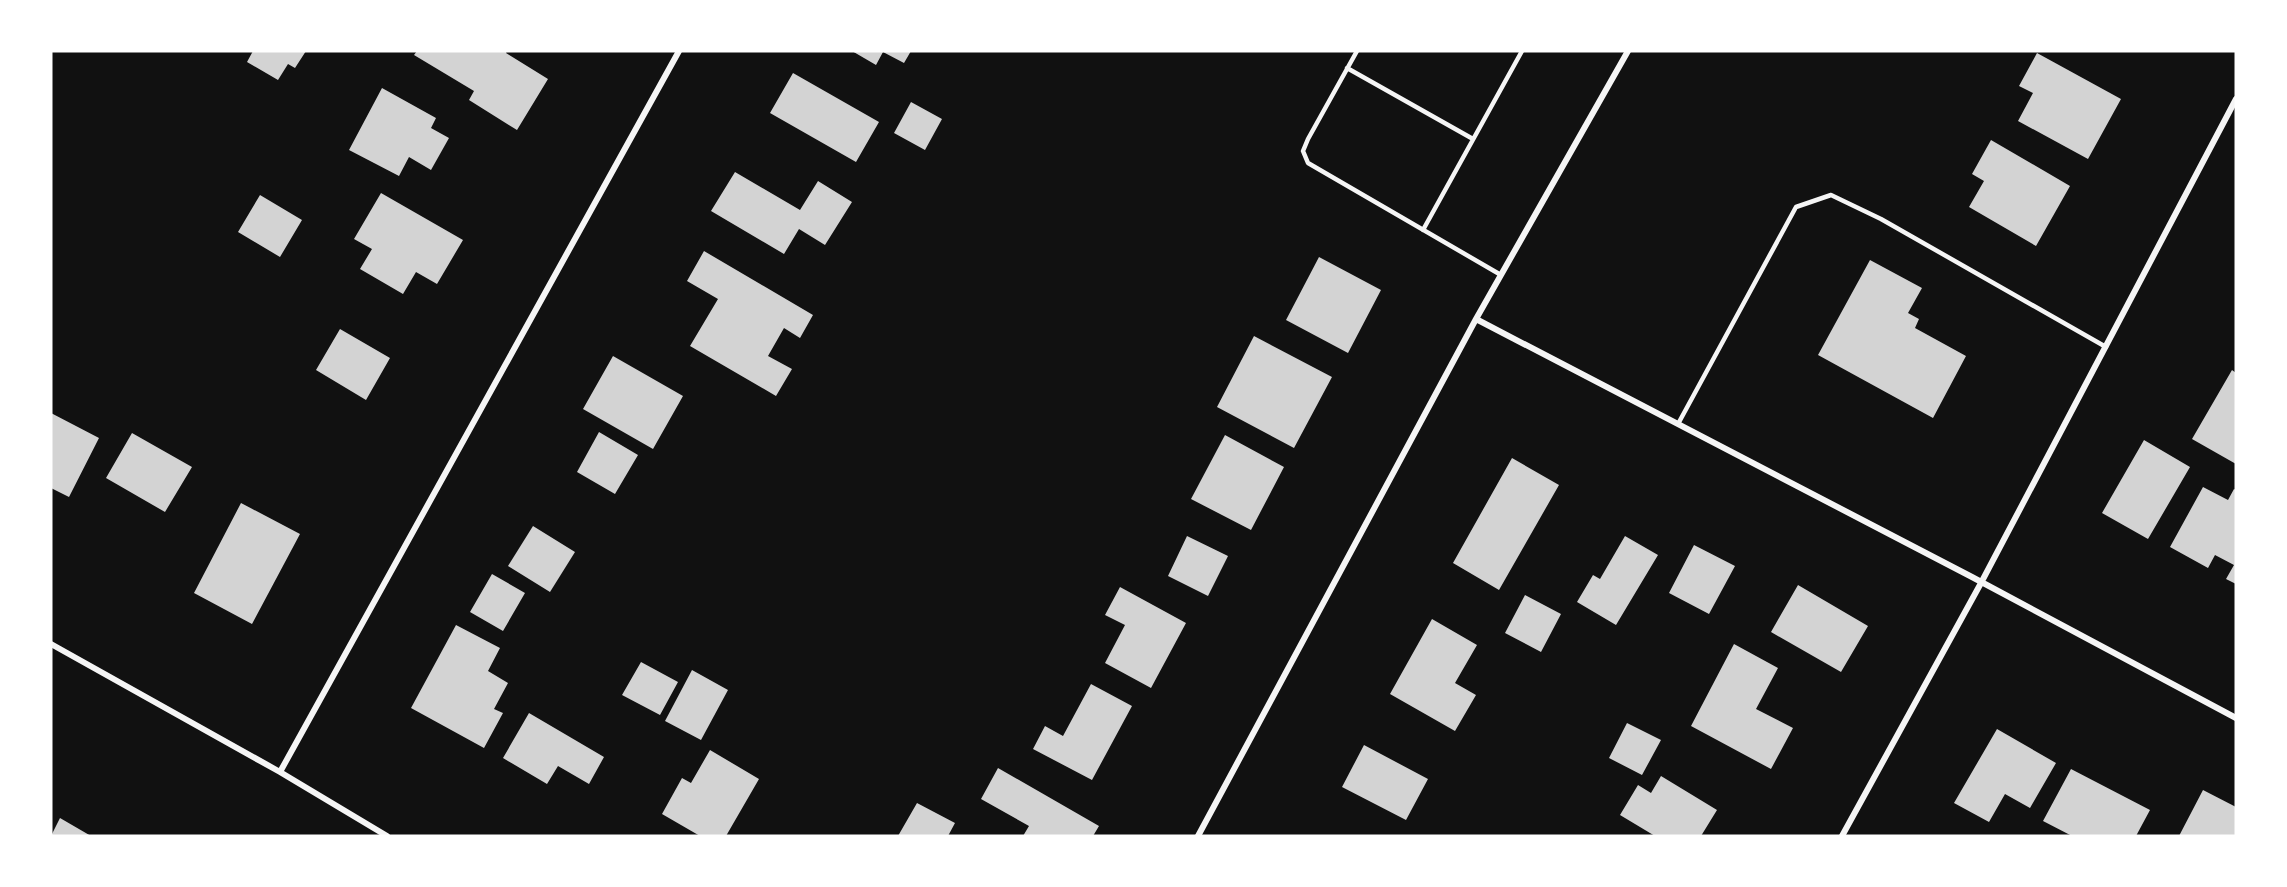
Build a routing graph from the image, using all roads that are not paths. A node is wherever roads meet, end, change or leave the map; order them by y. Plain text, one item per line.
1 (679, 51) edge
2 (1357, 51) edge
3 (1522, 51) edge
4 (1628, 51) edge
5 (1347, 68) junction
6 (2236, 99) edge
7 (1473, 139) junction
8 (1423, 230) junction
9 (1501, 275) junction
10 (1476, 319) junction
11 (2106, 347) junction
12 (1678, 424) junction
13 (1981, 583) junction
14 (51, 644) edge
15 (2236, 718) edge
16 (280, 772) junction
17 (387, 836) edge
18 (1198, 836) edge
19 (1842, 836) edge

1 - 16 street
2 - 5 lane
3 - 7 lane
4 - 9 street
5 - 7 lane
5 - 8 lane
6 - 11 street
7 - 8 lane
8 - 9 lane
9 - 10 street
10 - 12 street
10 - 18 street
11 - 12 lane
11 - 13 street
12 - 13 street
13 - 15 street
13 - 19 street
14 - 16 street
16 - 17 street

